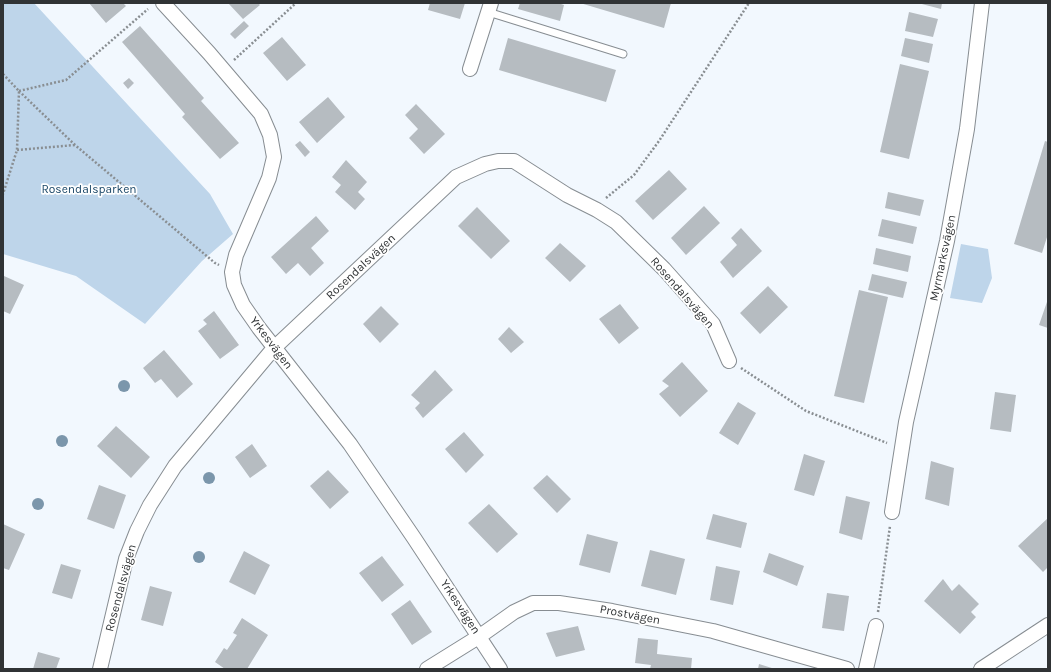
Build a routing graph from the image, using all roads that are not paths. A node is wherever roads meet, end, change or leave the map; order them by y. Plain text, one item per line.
1 (163, 3) edge
2 (982, 3) edge
3 (489, 7) edge
4 (623, 54) dead end
5 (470, 69) dead end
6 (274, 348) junction
7 (728, 360) road end
8 (892, 512) road end
9 (1048, 625) edge
10 (876, 626) road end
11 (480, 636) junction
12 (100, 669) edge
13 (427, 669) edge
14 (500, 669) edge
15 (847, 669) edge
16 (866, 669) edge
17 (981, 669) edge

1 - 6 street, Yrkesvägen
2 - 8 street, Myrmarksvägen
3 - 4 lane
3 - 5 street
6 - 7 street, Rosendalsvägen
6 - 11 street, Yrkesvägen
6 - 12 street, Rosendalsvägen
9 - 17 street
10 - 16 street
11 - 13 street, Prostvägen
11 - 14 street, Yrkesvägen
11 - 15 street, Prostvägen

